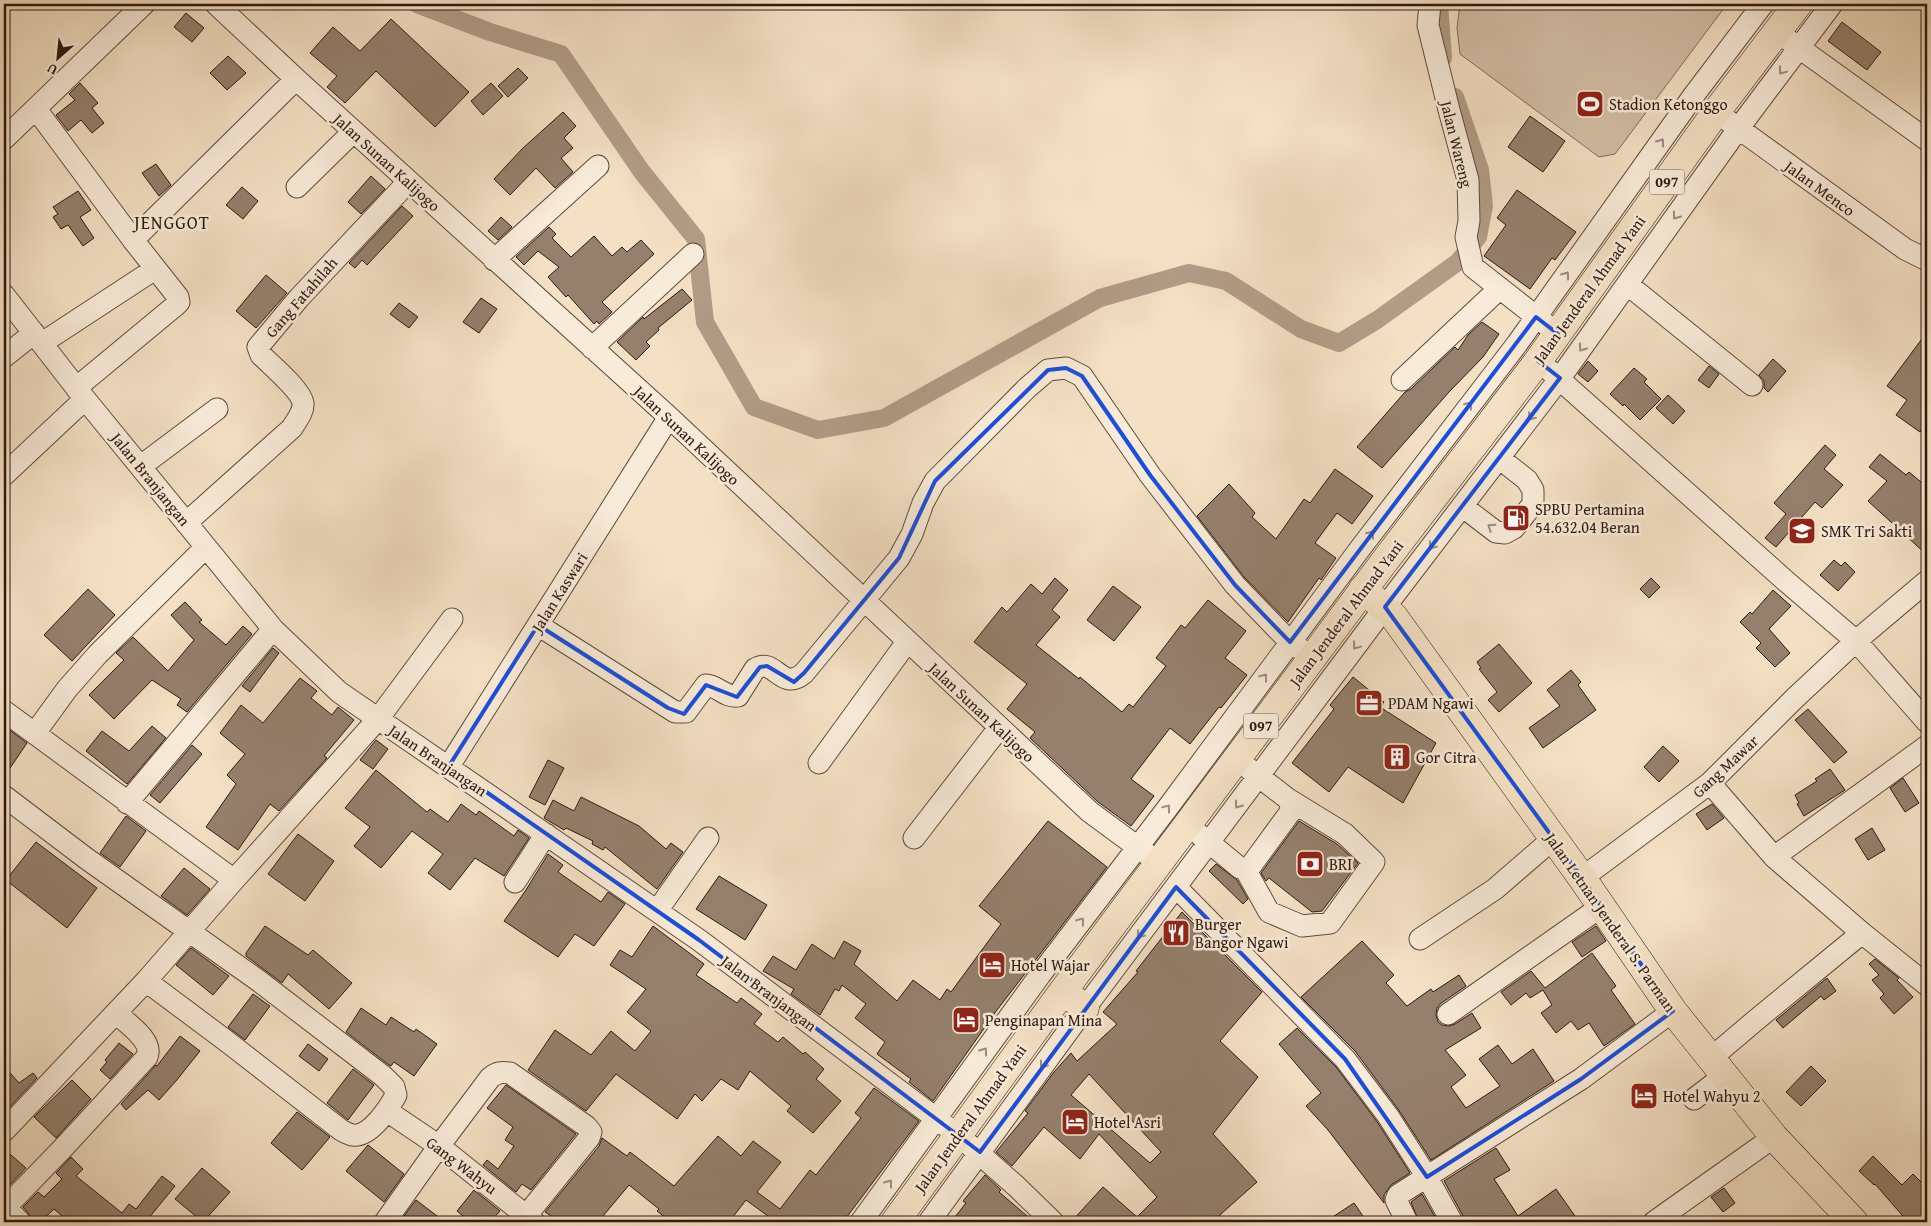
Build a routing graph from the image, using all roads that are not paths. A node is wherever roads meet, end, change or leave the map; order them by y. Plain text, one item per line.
1 (144, 4) edge
2 (216, 4) edge
3 (1430, 4) edge
4 (1763, 4) edge
5 (1798, 4) edge
6 (1832, 4) edge
7 (1777, 31) junction
8 (1799, 48) junction
9 (296, 79) junction
10 (36, 109) junction
11 (1716, 112) junction
12 (1738, 128) junction
13 (353, 132) junction
14 (4, 139) edge
15 (1927, 140) edge
16 (598, 166) dead end
17 (408, 182) junction
18 (297, 187) dead end
19 (133, 240) junction
20 (693, 254) dead end
21 (494, 260) junction
22 (1927, 260) edge
23 (155, 269) junction
24 (1628, 284) junction
25 (1500, 288) junction
26 (4, 295) edge
27 (1536, 317) junction
28 (1558, 334) junction
29 (38, 338) junction
30 (592, 348) junction
31 (4, 357) edge
32 (1538, 361) junction
33 (1560, 378) junction
34 (1402, 380) dead end
35 (1752, 386) dead end
36 (81, 393) junction
37 (217, 409) dead end
38 (669, 417) junction
39 (1499, 458) junction
40 (141, 466) junction
41 (4, 475) edge
42 (1462, 506) junction
43 (186, 523) junction
44 (206, 547) junction
45 (1927, 581) edge
46 (1363, 589) junction
47 (864, 600) junction
48 (1385, 607) junction
49 (452, 619) dead end
50 (538, 625) junction
51 (273, 629) junction
52 (1856, 641) junction
53 (907, 642) junction
54 (1290, 642) junction
55 (1312, 658) junction
56 (4, 711) edge
57 (378, 719) junction
58 (1927, 722) edge
59 (999, 728) junction
60 (35, 733) junction
61 (1927, 746) edge
62 (1236, 760) junction
63 (819, 763) dead end
64 (449, 766) junction
65 (1259, 777) junction
66 (1710, 783) junction
67 (4, 796) edge
68 (1288, 799) junction
69 (127, 803) junction
70 (1188, 826) junction
71 (546, 834) junction
72 (708, 838) dead end
73 (914, 838) dead end
74 (1554, 838) junction
75 (1210, 843) junction
76 (1137, 846) junction
77 (1774, 857) junction
78 (1160, 863) junction
79 (1245, 869) junction
80 (1582, 878) junction
81 (234, 880) junction
82 (515, 882) dead end
83 (1176, 887) junction
84 (1602, 906) junction
85 (657, 911) junction
86 (190, 931) junction
87 (1862, 933) junction
88 (1420, 939) dead end
89 (146, 981) junction
90 (1927, 985) edge
91 (1063, 992) junction
92 (1085, 1008) junction
93 (1672, 1012) junction
94 (116, 1013) junction
95 (1448, 1014) dead end
96 (1717, 1068) junction
97 (1694, 1099) dead end
98 (387, 1111) junction
99 (936, 1117) junction
100 (4, 1132) edge
101 (958, 1135) junction
102 (1774, 1138) junction
103 (439, 1146) junction
104 (980, 1152) junction
105 (1427, 1177) junction
106 (10, 1212) edge
107 (527, 1220) edge
108 (385, 1222) edge
109 (860, 1222) edge
110 (895, 1222) edge
111 (929, 1222) edge
112 (1053, 1222) edge
113 (1407, 1222) edge
114 (1452, 1222) edge
115 (1654, 1222) edge
116 (1854, 1222) edge

1 - 10 street
2 - 9 street, Jalan Sunan Kalijogo
3 - 25 street, Jalan Wareng
27 -> 4 street
5 - 7 main road, Jalan Jenderal Ahmad Yani / 097
6 - 8 street
7 - 8 street
7 - 11 main road, Jalan Jenderal Ahmad Yani / 097
8 -> 12 street
8 - 15 street
9 - 13 street, Jalan Sunan Kalijogo
9 - 19 street
10 - 14 street
10 - 19 street
11 - 12 street, Jalan Menco
11 - 28 main road, Jalan Jenderal Ahmad Yani / 097
12 - 22 street, Jalan Menco
12 -> 24 street
13 - 17 street, Jalan Sunan Kalijogo
13 - 18 street
16 - 21 street
17 - 21 street, Jalan Sunan Kalijogo
17 - 43 street, Gang Fatahilah
19 - 23 street
20 - 30 street
21 - 30 street, Jalan Sunan Kalijogo
23 - 29 street
23 - 36 street
24 -> 33 street
24 - 35 street
25 - 27 street, Jalan Wareng
25 - 34 street
26 - 29 street, Jalan Branjangan
27 - 28 street, Jalan Wareng
54 -> 27 street
28 - 32 main road, Jalan Jenderal Ahmad Yani / 097
29 - 31 street
29 - 36 street, Jalan Branjangan
30 - 38 street, Jalan Sunan Kalijogo
32 - 33 street
32 - 46 main road, Jalan Jenderal Ahmad Yani / 097
33 -> 39 street
33 - 52 street
36 - 40 street, Jalan Branjangan
36 - 41 street
37 - 40 street
38 - 47 street, Jalan Sunan Kalijogo
38 - 50 street, Jalan Kaswari
39 - 42 street
39 -> 42 street
40 - 43 street, Jalan Branjangan
42 -> 48 street
43 - 44 street, Jalan Branjangan
44 - 51 street, Jalan Branjangan
44 - 60 street
45 - 52 street, Gang Mawar
46 - 48 main road, Jalan Letnan Jenderal S. Parman
46 - 55 main road, Jalan Jenderal Ahmad Yani / 097
47 - 50 street
47 - 53 street, Jalan Sunan Kalijogo
47 - 54 street
48 -> 65 street
48 - 74 main road, Jalan Letnan Jenderal S. Parman
49 - 57 street
50 - 64 street, Jalan Kaswari
51 - 57 street, Jalan Branjangan
51 - 69 street
52 - 58 street
52 - 66 street, Gang Mawar
53 - 59 street, Jalan Sunan Kalijogo
53 - 63 street
54 - 55 street
76 -> 54 street
55 - 62 main road, Jalan Jenderal Ahmad Yani / 097
56 - 60 street
57 - 64 street, Jalan Branjangan
57 - 81 street
59 - 73 street
59 - 76 street, Jalan Sunan Kalijogo
60 - 69 street
61 - 77 street
62 - 65 street
62 - 70 main road, Jalan Jenderal Ahmad Yani / 097
64 - 71 street, Jalan Branjangan
65 - 68 street
65 -> 75 street
66 - 77 street
66 - 80 street, Gang Mawar
67 - 86 street
68 - 79 street
68 - 79 street
69 - 81 street
70 - 75 street
70 - 78 main road, Jalan Jenderal Ahmad Yani / 097
71 - 82 street
71 - 85 street, Jalan Branjangan
72 - 85 street
74 - 80 main road, Jalan Letnan Jenderal S. Parman
74 - 88 street
75 - 79 street
75 - 83 street
76 - 78 street, Jalan Sunan Kalijogo
99 -> 76 street
77 - 87 street
78 - 91 main road, Jalan Jenderal Ahmad Yani / 097
80 - 84 main road, Jalan Letnan Jenderal S. Parman
81 - 86 street
83 -> 92 street
83 - 105 street
84 - 93 main road, Jalan Letnan Jenderal S. Parman
84 - 95 street
85 - 99 street, Jalan Branjangan
86 - 89 street
86 - 98 street
87 - 90 street
87 - 96 street
89 - 94 street
89 - 98 street
91 - 92 main road
91 - 101 main road, Jalan Jenderal Ahmad Yani / 097
92 -> 104 street
93 - 96 main road, Jalan Letnan Jenderal S. Parman
93 - 105 street
94 - 100 street
94 - 106 street
96 - 97 street
96 - 102 main road, Jalan Letnan Jenderal S. Parman
98 - 103 street, Gang Wahyu
99 - 101 street, Jalan Branjangan
109 -> 99 street
101 - 104 street, Jalan Branjangan
101 - 110 main road, Jalan Jenderal Ahmad Yani / 097
102 - 115 street
102 - 116 main road, Jalan Letnan Jenderal S. Parman
103 - 107 street, Gang Wahyu
103 - 107 street
103 - 108 street
104 - 111 street
104 - 112 street, Jalan Branjangan
105 - 113 street
105 - 114 street

